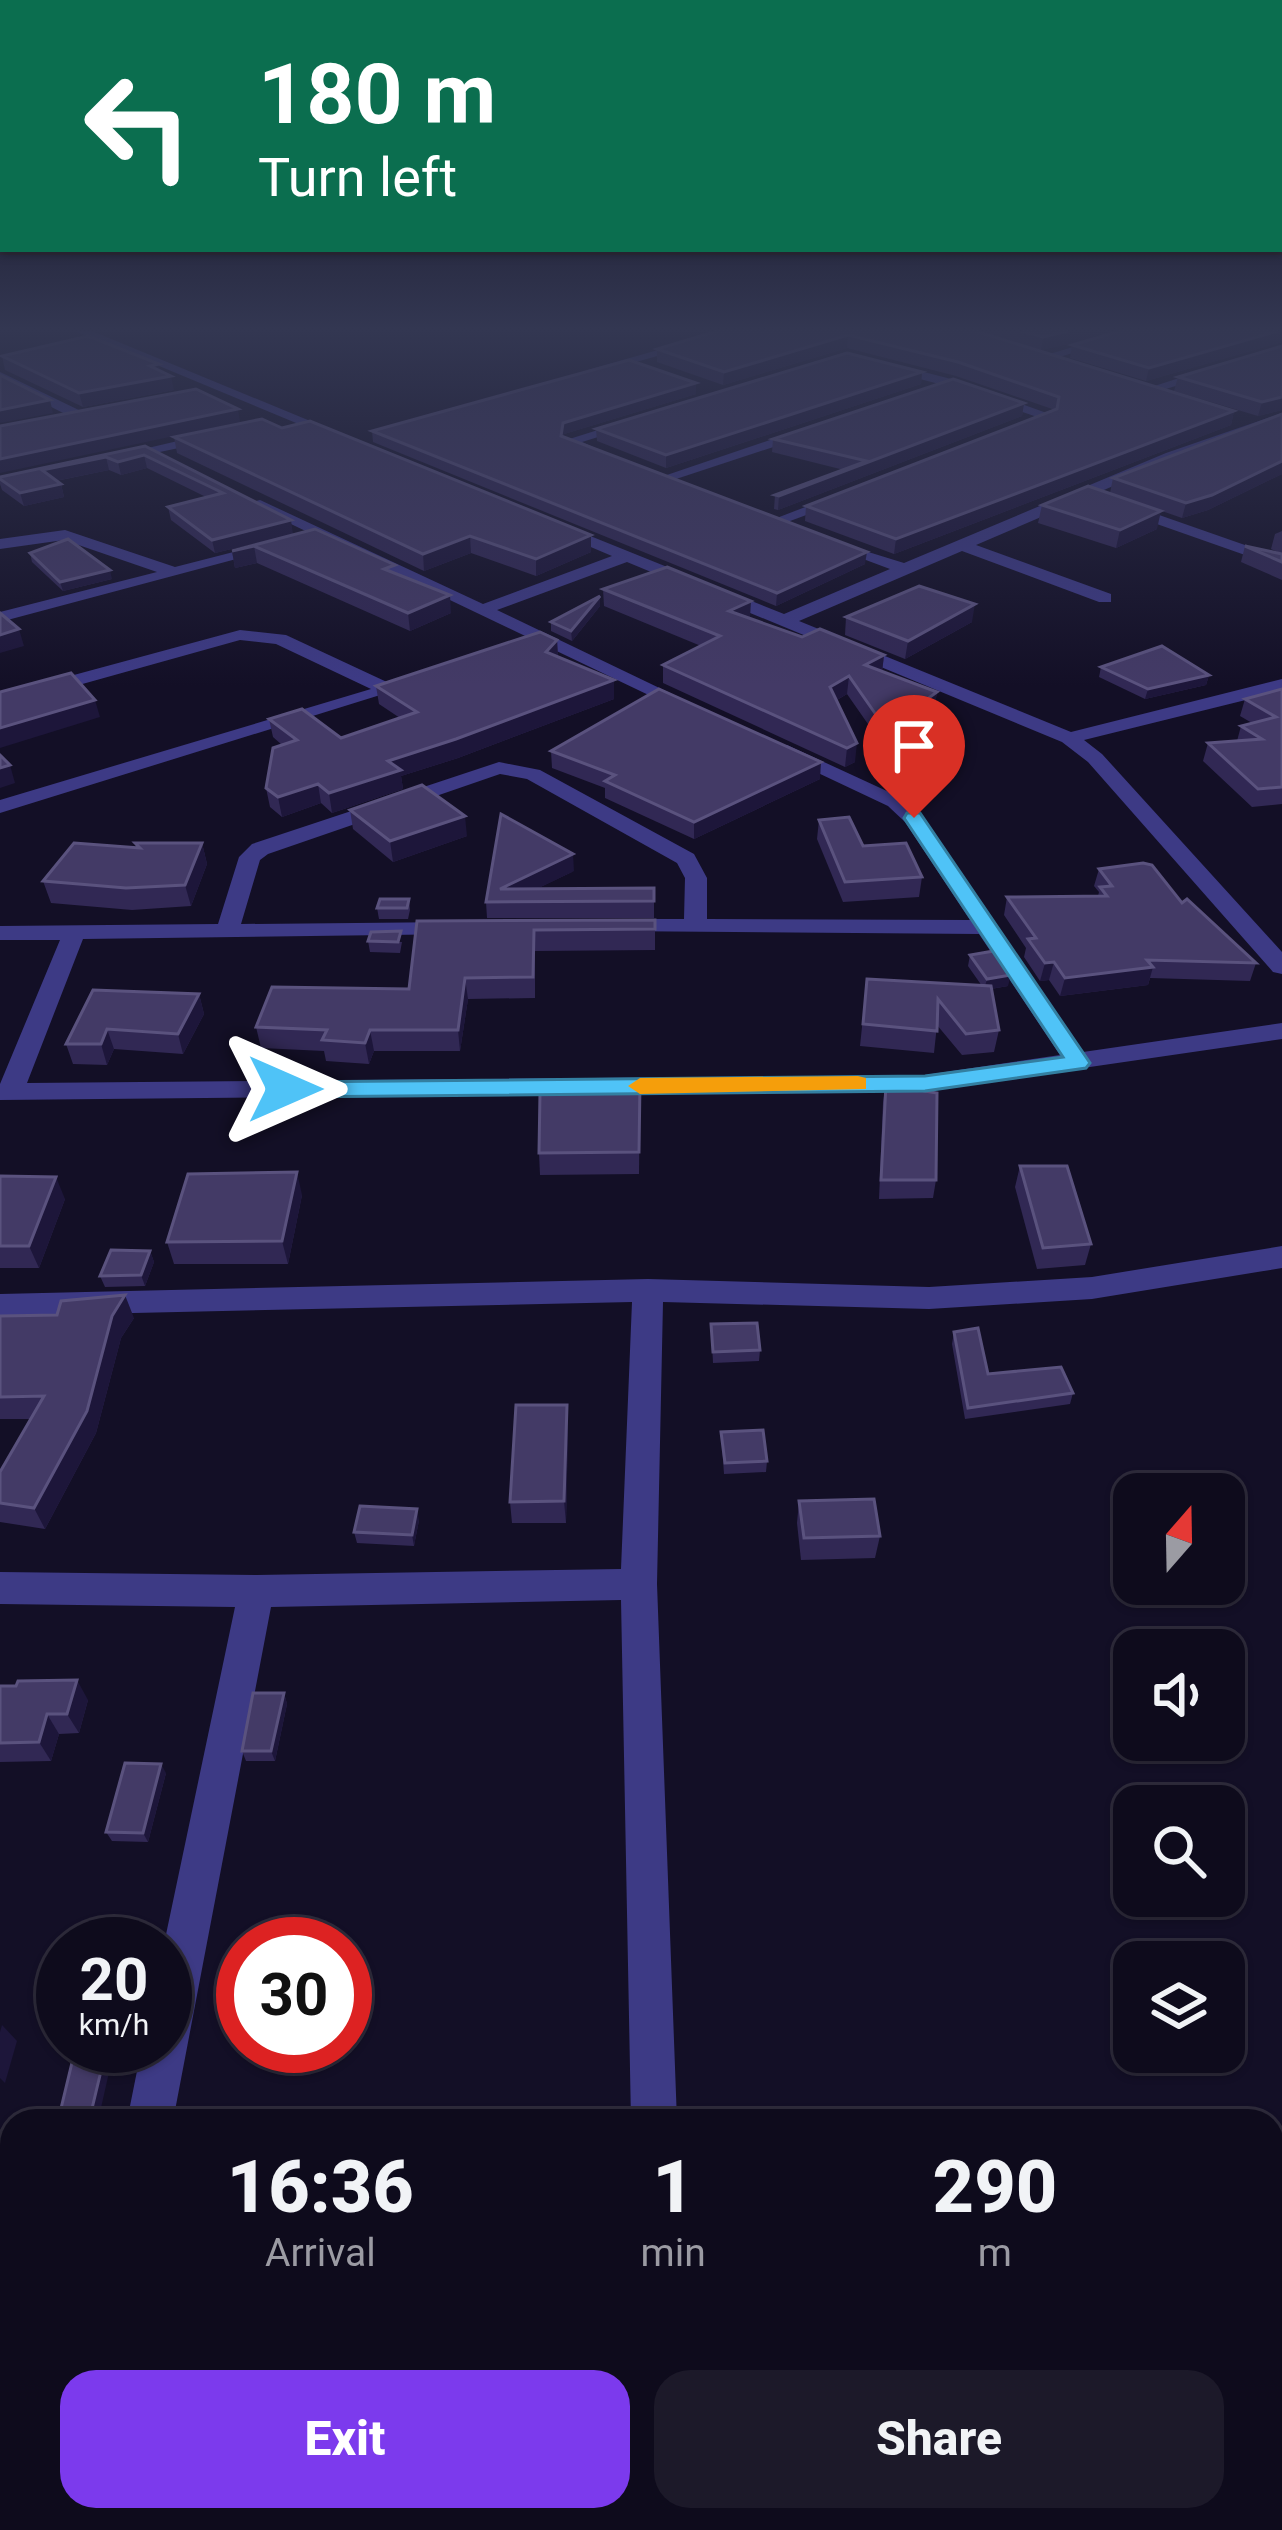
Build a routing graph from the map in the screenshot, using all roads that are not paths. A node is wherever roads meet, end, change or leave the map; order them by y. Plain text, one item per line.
1 (155, 449) edge
2 (589, 449) edge
3 (752, 449) edge
4 (1196, 449) edge
5 (151, 450) junction
6 (86, 464) edge
7 (628, 465) edge
8 (193, 471) edge
9 (646, 472) edge
10 (665, 478) junction
11 (688, 487) edge
12 (864, 489) edge
13 (235, 493) edge
14 (1083, 493) junction
15 (755, 513) edge
16 (540, 521) edge
17 (777, 521) junction
18 (799, 530) edge
19 (320, 536) junction
20 (820, 537) edge
21 (0, 544) edge
22 (962, 545) junction
23 (625, 557) junction
24 (1282, 563) edge
25 (904, 569) junction
26 (172, 572) junction
27 (1105, 598) dead end
28 (484, 609) junction
29 (0, 617) edge
30 (783, 621) junction
31 (541, 638) junction
32 (519, 646) edge
33 (432, 675) edge
34 (1282, 685) edge
35 (388, 690) junction
36 (0, 701) edge
37 (714, 718) edge
38 (757, 738) edge
39 (1069, 738) junction
40 (0, 807) edge
41 (695, 925) junction
42 (602, 926) edge
43 (984, 927) junction
44 (484, 928) edge
45 (227, 932) junction
46 (0, 933) edge
47 (74, 933) junction
48 (1282, 967) edge
49 (1282, 1031) edge
50 (1078, 1063) junction
51 (5, 1092) edge
52 (1282, 1258) edge
53 (648, 1290) junction
54 (0, 1305) edge
55 (638, 1584) junction
56 (0, 1588) edge
57 (256, 1591) junction
58 (191, 1917) edge
59 (160, 2073) edge
60 (152, 2109) edge
61 (654, 2109) edge

1 - 5 street
2 - 7 street
3 - 10 street
4 - 14 street
5 - 6 street
5 - 8 street
9 - 10 street
10 - 11 street
12 - 17 street
13 - 19 street
14 - 22 street
14 - 24 street
15 - 17 street
16 - 23 street
17 - 18 street
19 - 26 street
19 - 28 street
20 - 25 street
21 - 26 street
22 - 25 street
22 - 27 street
23 - 28 street
23 - 30 street
25 - 30 street
26 - 29 street
28 - 31 street
30 - 39 street
31 - 32 street
31 - 37 street
33 - 35 street
34 - 39 street
35 - 36 street
35 - 40 street
38 - 43 street
39 - 48 street
41 - 42 street
41 - 43 street
41 - 45 street
43 - 50 street
44 - 45 street
45 - 47 street
46 - 47 street
47 - 51 street
49 - 50 street
50 - 51 street
52 - 53 street
53 - 54 street
53 - 55 street
55 - 57 street
55 - 61 street
56 - 57 street
57 - 58 street
59 - 60 street

